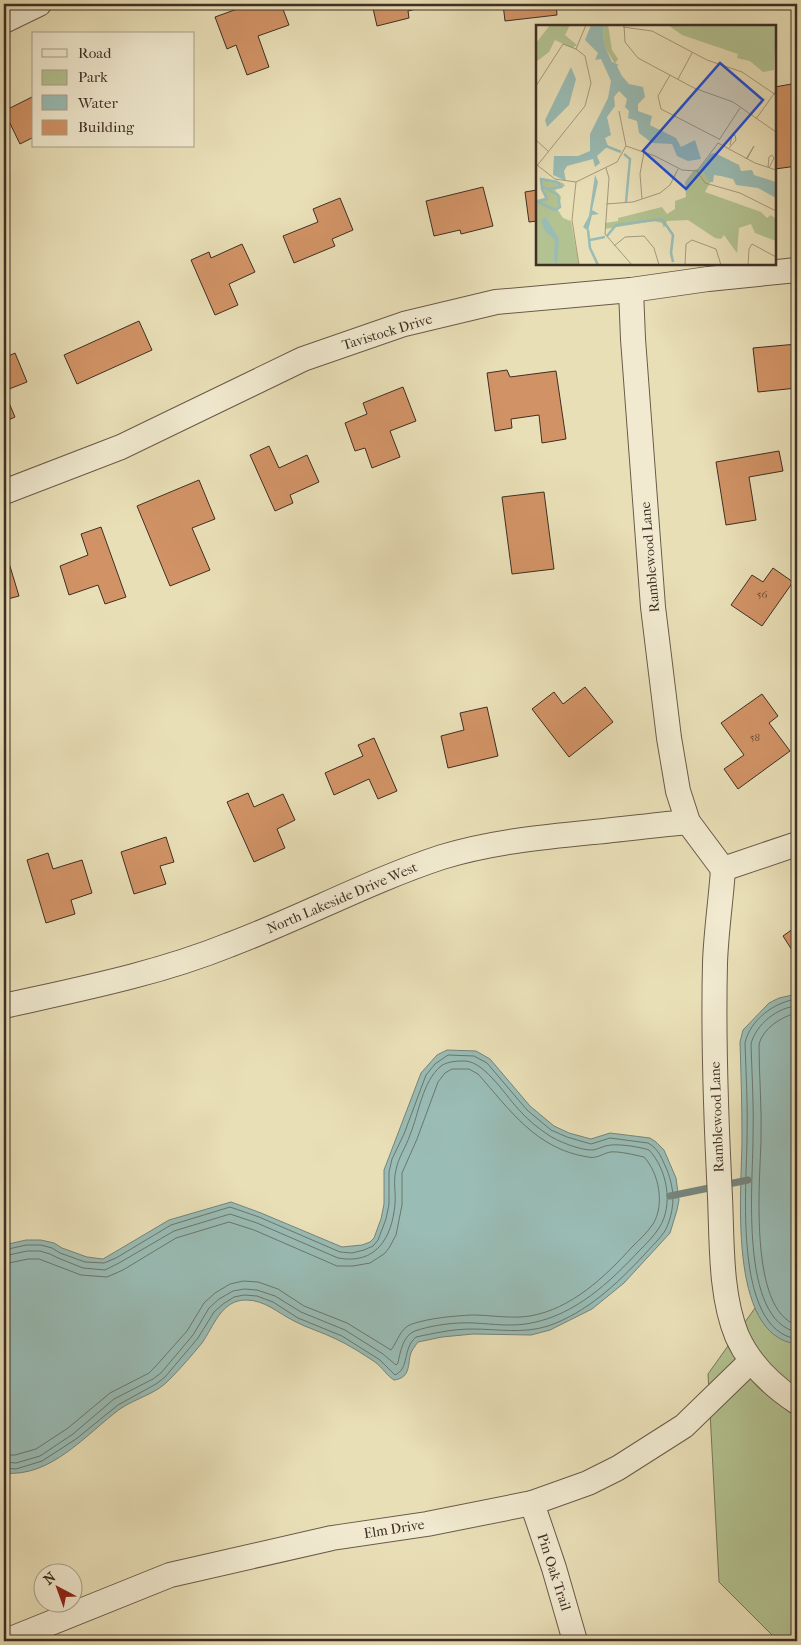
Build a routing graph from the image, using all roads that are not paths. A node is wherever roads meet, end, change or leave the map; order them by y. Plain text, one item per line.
1 (39, 4) edge
2 (4, 21) edge
3 (797, 270) edge
4 (631, 290) junction
5 (4, 492) edge
6 (688, 822) junction
7 (797, 844) edge
8 (724, 869) junction
9 (4, 1006) edge
10 (751, 1361) junction
11 (797, 1402) edge
12 (532, 1503) junction
13 (10, 1640) edge
14 (575, 1641) edge

1 - 2 street
3 - 4 street, Tavistock Drive
4 - 5 street, Tavistock Drive
4 - 6 street, Ramblewood Lane
6 - 8 street, Ramblewood Lane
6 - 9 street, North Lakeside Drive West
7 - 8 street
8 - 10 street, Ramblewood Lane
10 - 11 street, Ramblewood Lane
10 - 12 street, Elm Drive
12 - 13 street, Elm Drive
12 - 14 street, Pin Oak Trail

